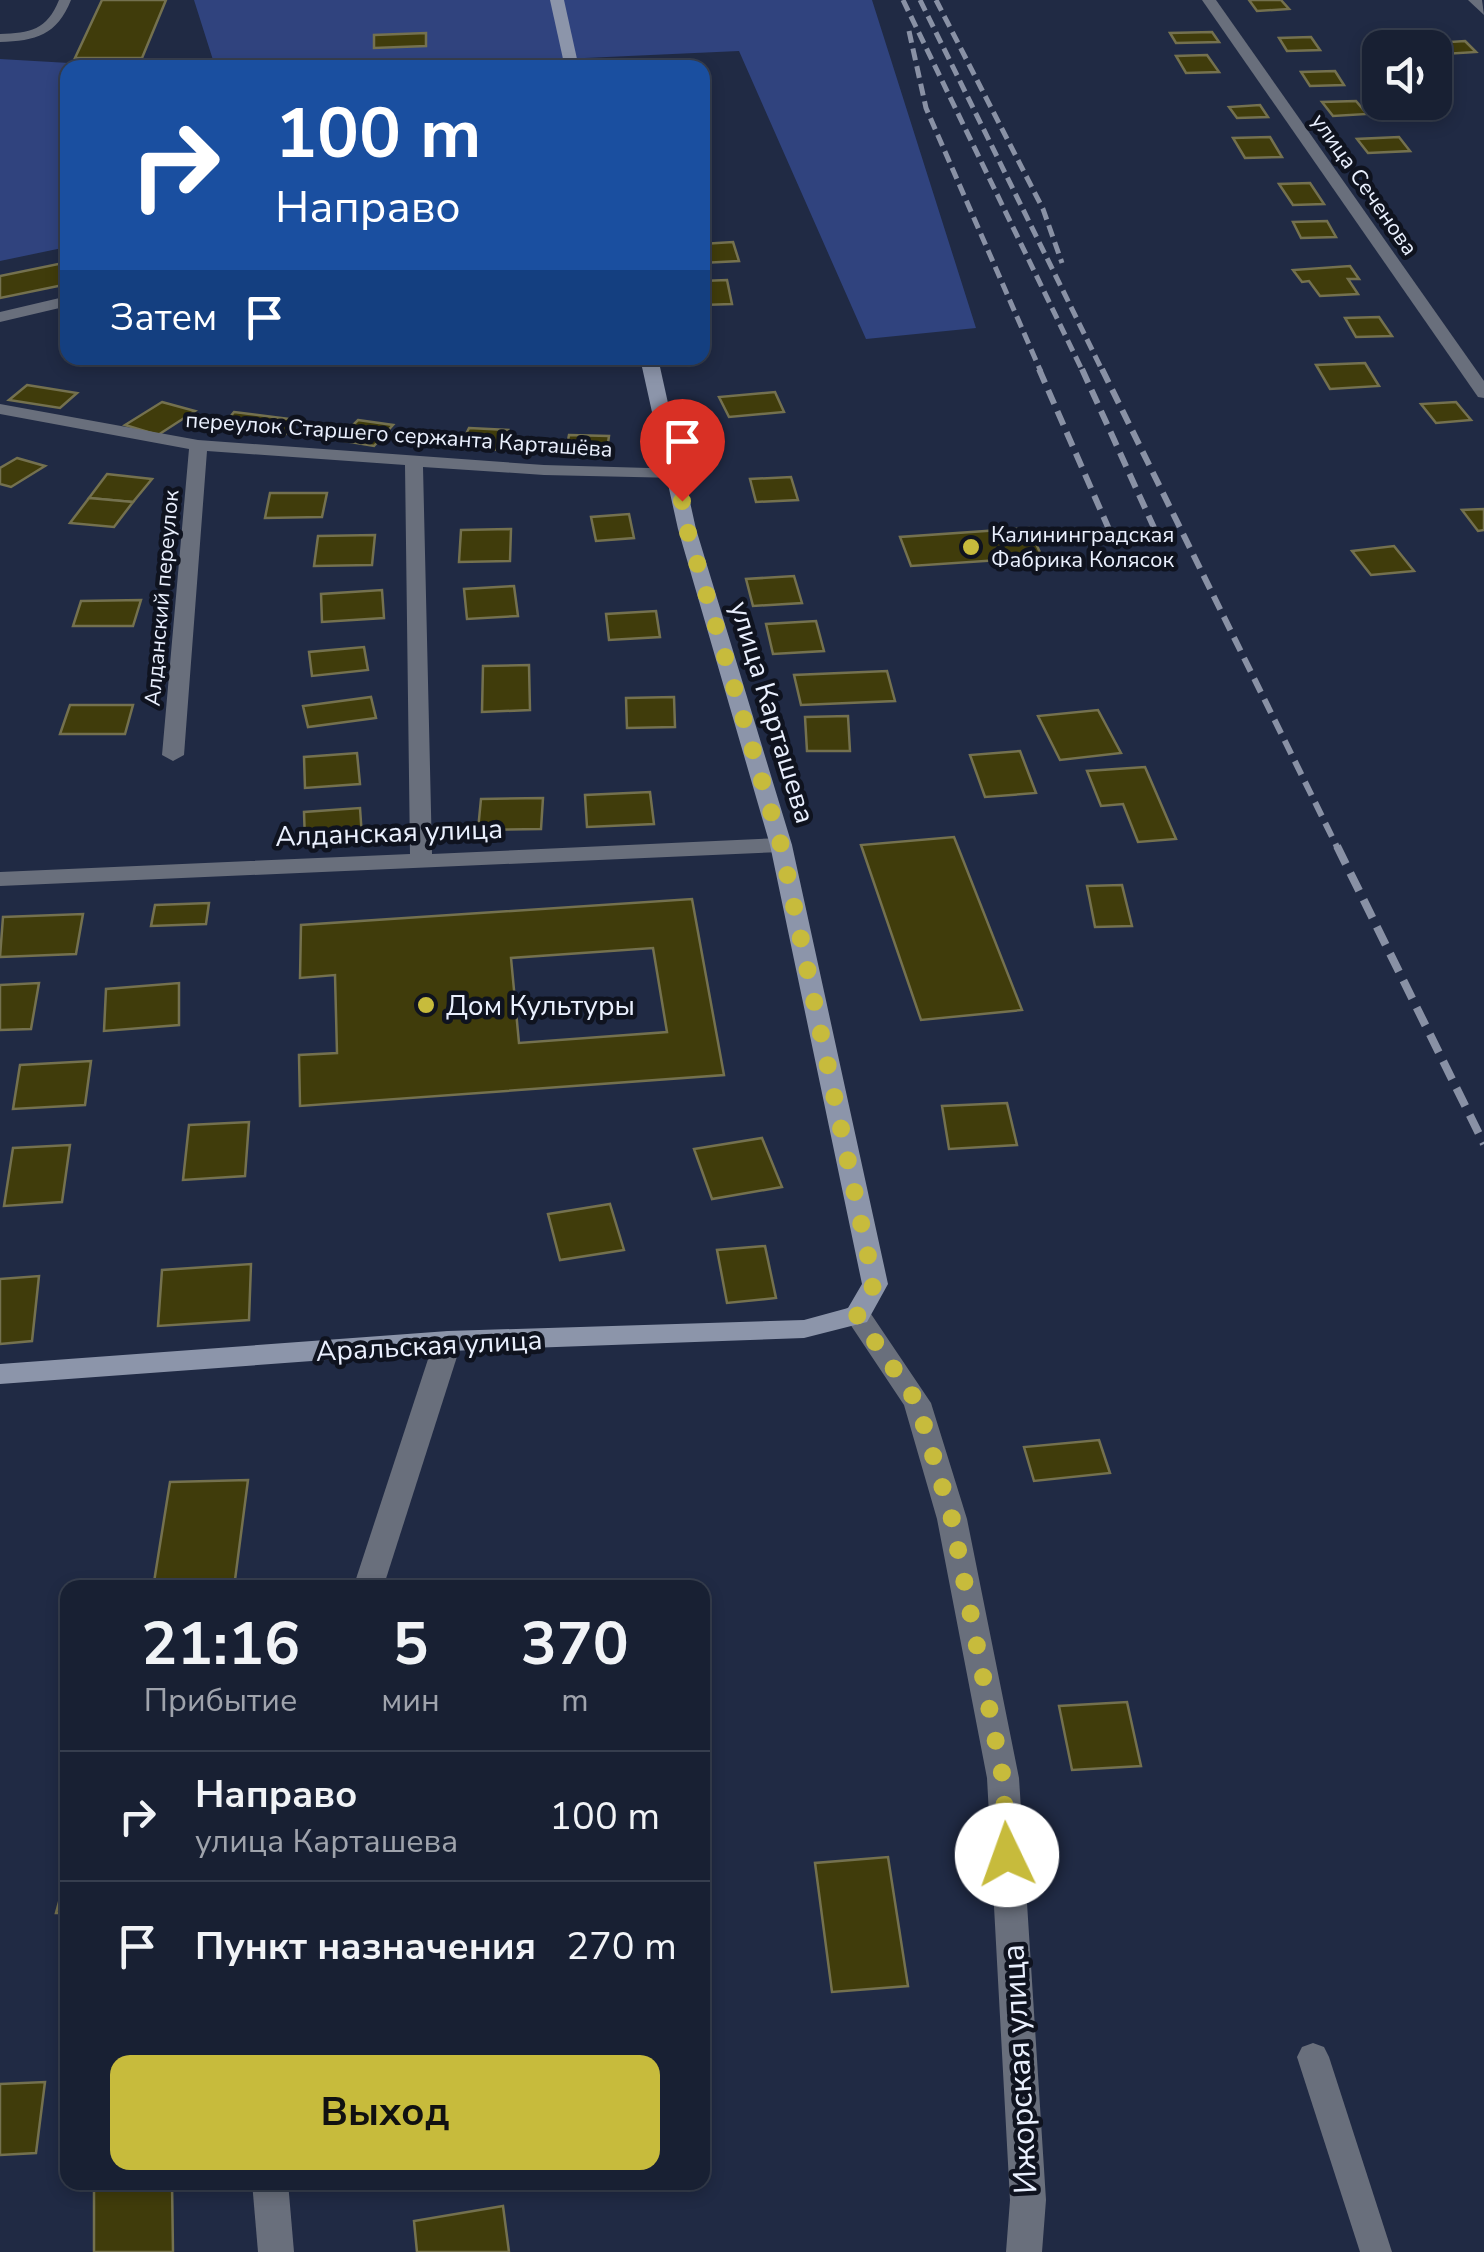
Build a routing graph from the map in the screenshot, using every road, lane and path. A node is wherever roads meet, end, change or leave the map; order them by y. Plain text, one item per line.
1 (65, 0) edge
2 (557, 0) edge
3 (1209, 0) edge
4 (1475, 0) edge
5 (1484, 11) edge
6 (0, 38) edge
7 (570, 60) edge
8 (60, 303) edge
9 (0, 318) edge
10 (651, 365) edge
11 (1484, 393) edge
12 (0, 409) edge
13 (198, 445) junction
14 (414, 461) junction
15 (678, 474) junction
16 (173, 756) dead end
17 (781, 845) junction
18 (421, 861) junction
19 (0, 879) edge
20 (857, 1316) junction
21 (448, 1340) junction
22 (0, 1374) edge
23 (371, 1580) edge
24 (1314, 2057) dead end
25 (271, 2190) edge
26 (276, 2252) edge
27 (1024, 2252) edge
28 (1376, 2252) edge

1 - 6 lane
2 - 7 main road
3 - 11 street, улица Сеченова
4 - 5 street
8 - 9 street
10 - 15 main road, улица Карташева
12 - 13 street, переулок Старшего сержанта Карташёва
13 - 14 street, переулок Старшего сержанта Карташёва
13 - 16 street, Алданский переулок
14 - 15 street, переулок Старшего сержанта Карташёва
14 - 18 street
15 - 17 main road, улица Карташева
17 - 18 street, Алданская улица
17 - 20 main road, улица Карташева
18 - 19 street, Алданская улица
20 - 21 main road, Аральская улица
20 - 27 street, Ижорская улица
21 - 22 main road, Аральская улица
21 - 23 street
24 - 28 lane
25 - 26 street

